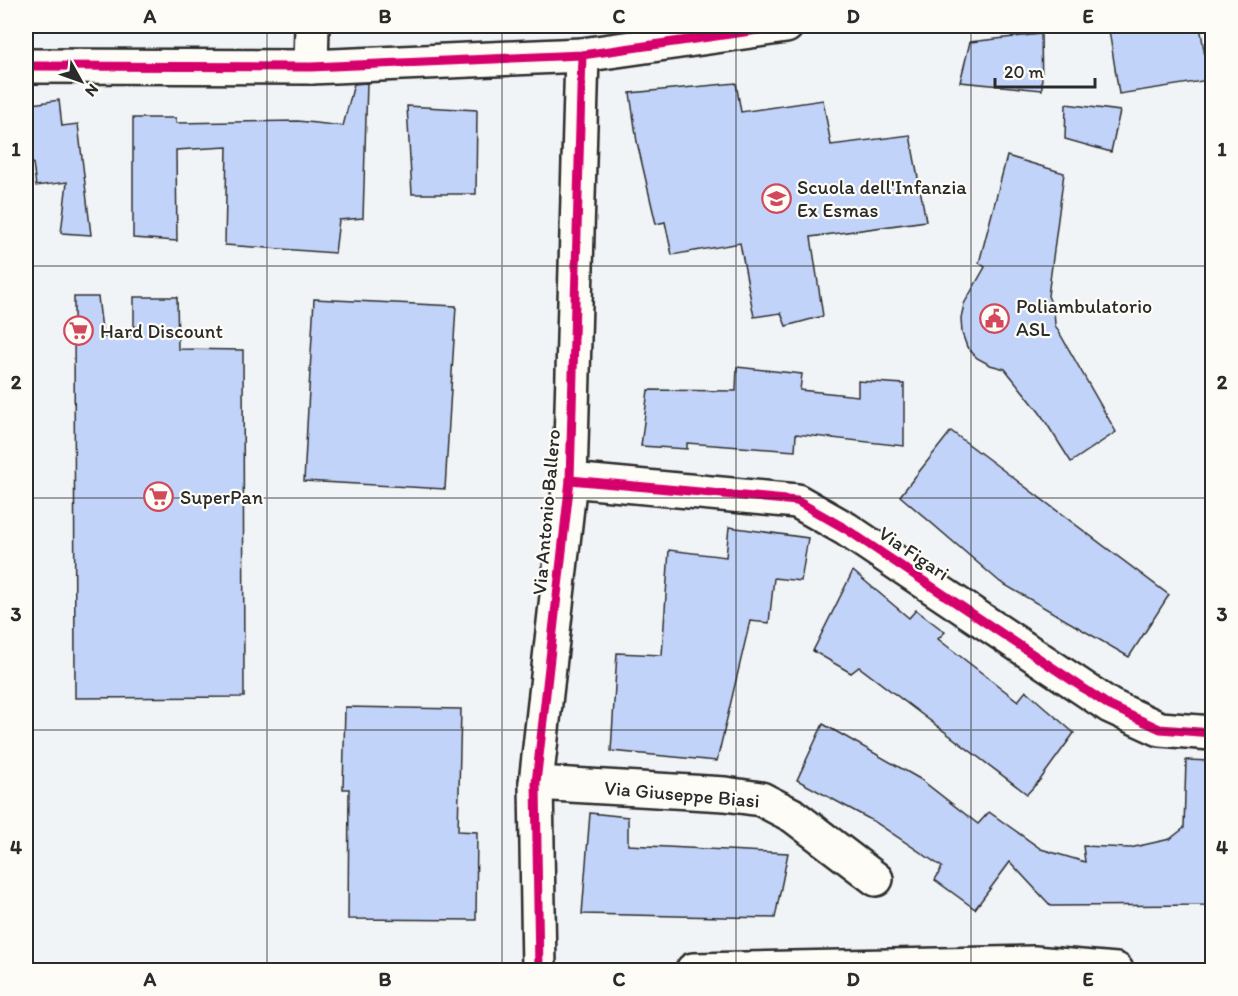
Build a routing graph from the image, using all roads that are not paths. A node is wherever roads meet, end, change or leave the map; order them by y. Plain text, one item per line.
1 (312, 26) edge
2 (786, 26) edge
3 (582, 55) junction
4 (26, 66) edge
5 (311, 67) junction
6 (570, 480) junction
7 (1212, 733) edge
8 (536, 783) junction
9 (876, 879) dead end
10 (1033, 967) edge
11 (539, 970) edge
12 (693, 970) edge
13 (1116, 970) edge

1 - 5 street
2 - 3 street
3 - 5 street
3 - 6 street, Via Antonio Ballero
4 - 5 street
6 - 7 street, Via Figari
6 - 8 street, Via Antonio Ballero
8 - 9 street, Via Giuseppe Biasi
8 - 11 street, Via Antonio Ballero
10 - 12 street
10 - 13 street

